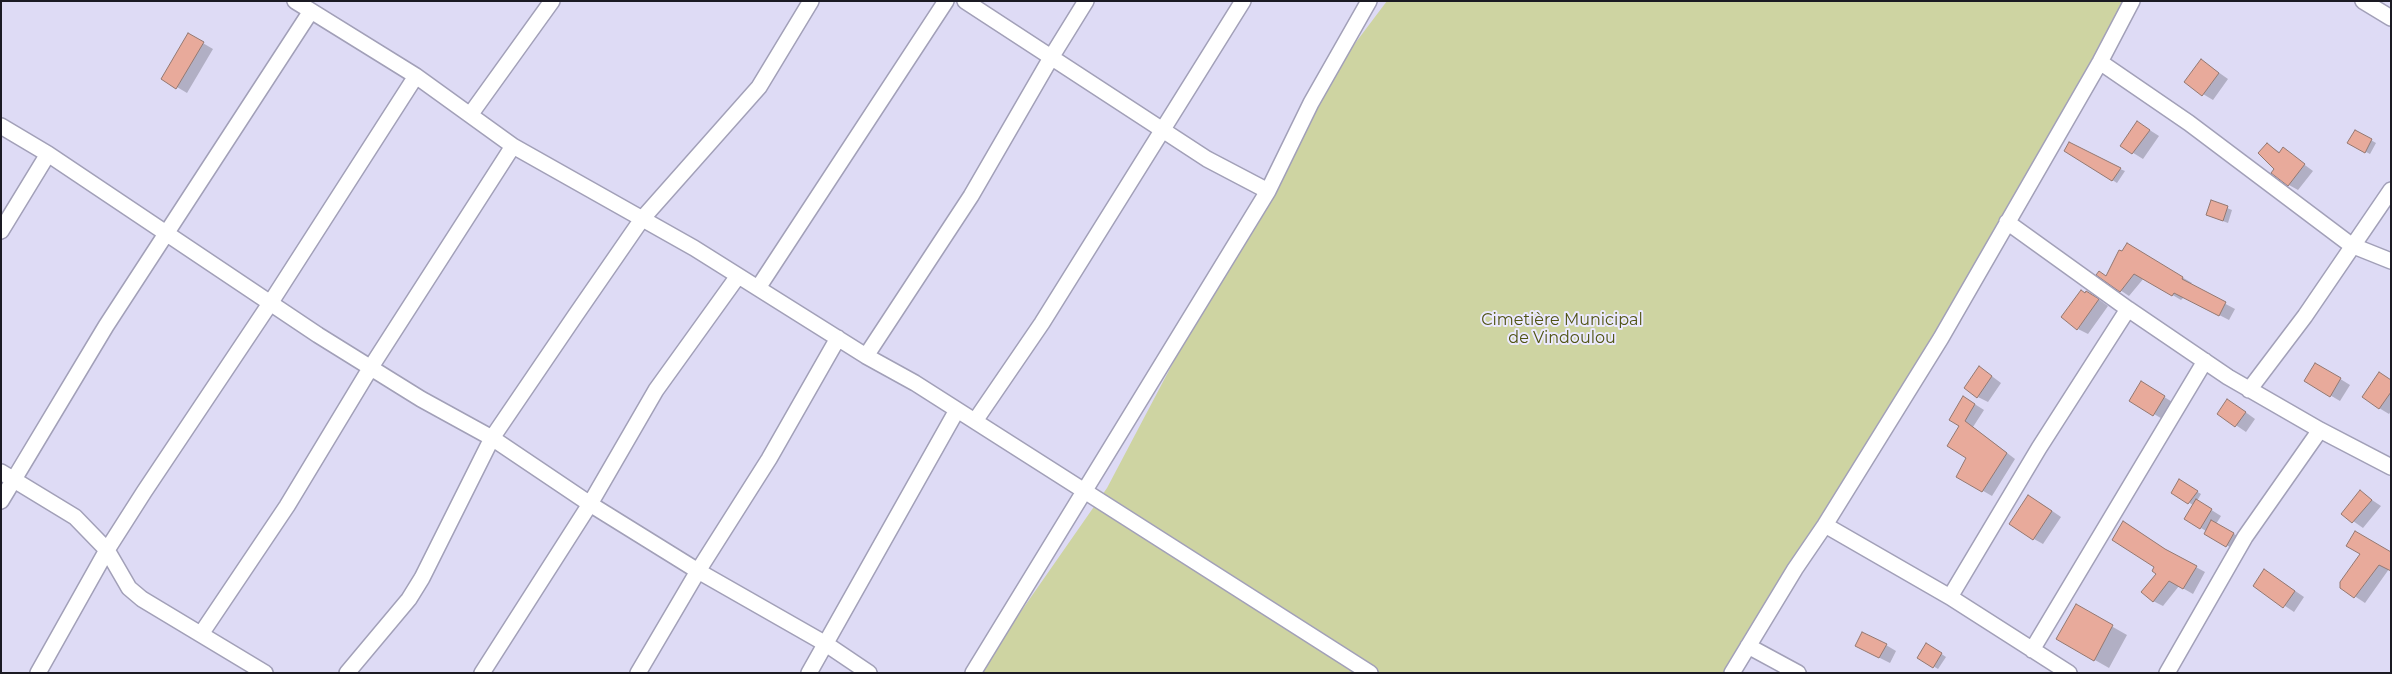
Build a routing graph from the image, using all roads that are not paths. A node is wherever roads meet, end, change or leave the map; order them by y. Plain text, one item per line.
1 (295, 1) edge
2 (552, 1) edge
3 (811, 1) edge
4 (946, 1) edge
5 (965, 1) edge
6 (1086, 1) edge
7 (1243, 1) edge
8 (1369, 1) edge
9 (2132, 1) edge
10 (2363, 1) edge
11 (310, 11) junction
12 (2391, 18) edge
13 (1052, 56) junction
14 (2100, 62) junction
15 (416, 76) junction
16 (470, 115) junction
17 (1, 126) edge
18 (1162, 130) junction
19 (513, 146) junction
20 (48, 154) junction
21 (2391, 190) edge
22 (1268, 191) junction
23 (642, 219) junction
24 (2007, 222) junction
25 (1, 231) edge
26 (166, 233) junction
27 (2352, 245) junction
28 (2391, 261) edge
29 (738, 276) junction
30 (758, 288) junction
31 (271, 302) junction
32 (2128, 309) junction
33 (838, 338) junction
34 (866, 356) junction
35 (2205, 361) junction
36 (371, 367) junction
37 (2249, 390) junction
38 (957, 410) junction
39 (975, 422) junction
40 (2320, 430) junction
41 (492, 438) junction
42 (2391, 467) edge
43 (7, 476) edge
44 (1083, 491) junction
45 (1, 501) edge
46 (590, 504) junction
47 (1826, 525) junction
48 (107, 550) junction
49 (698, 571) junction
50 (1950, 597) junction
51 (200, 634) junction
52 (826, 644) junction
53 (1748, 646) junction
54 (2032, 650) junction
55 (38, 673) edge
56 (264, 673) edge
57 (347, 673) edge
58 (482, 673) edge
59 (638, 673) edge
60 (809, 673) edge
61 (868, 673) edge
62 (973, 673) edge
63 (1370, 673) edge
64 (1732, 673) edge
65 (1798, 673) edge
66 (2069, 673) edge
67 (2167, 673) edge

1 - 11 street
2 - 16 street
3 - 23 street
4 - 30 street
5 - 13 street
6 - 13 street
7 - 18 street
8 - 22 street
9 - 14 street
10 - 12 street
11 - 15 street
11 - 26 street
13 - 18 street
13 - 34 street
14 - 24 street
14 - 27 street
15 - 16 street
15 - 31 street
16 - 19 street
17 - 20 street
18 - 22 street
18 - 39 street
19 - 23 street
19 - 36 street
20 - 25 street
20 - 26 street
21 - 27 street
22 - 44 street
23 - 29 street
23 - 41 street
24 - 32 street
24 - 47 street
26 - 31 street
26 - 43 street
27 - 28 street
27 - 37 street
29 - 30 street
29 - 46 street
30 - 33 street
31 - 36 street
31 - 48 street
32 - 35 street
32 - 50 street
33 - 34 street
33 - 49 street
34 - 38 street
35 - 37 street
35 - 54 street
36 - 41 street
36 - 51 street
37 - 40 street
38 - 39 street
38 - 52 street
39 - 44 street
40 - 42 street
40 - 67 street
41 - 46 street
41 - 57 street
43 - 45 street
43 - 48 street
44 - 62 street
44 - 63 street
46 - 49 street
46 - 58 street
47 - 50 street
47 - 53 street
48 - 51 street
48 - 55 street
49 - 52 street
49 - 59 street
50 - 54 street
51 - 56 street
52 - 60 street
52 - 61 street
53 - 64 street
53 - 65 street
54 - 66 street

